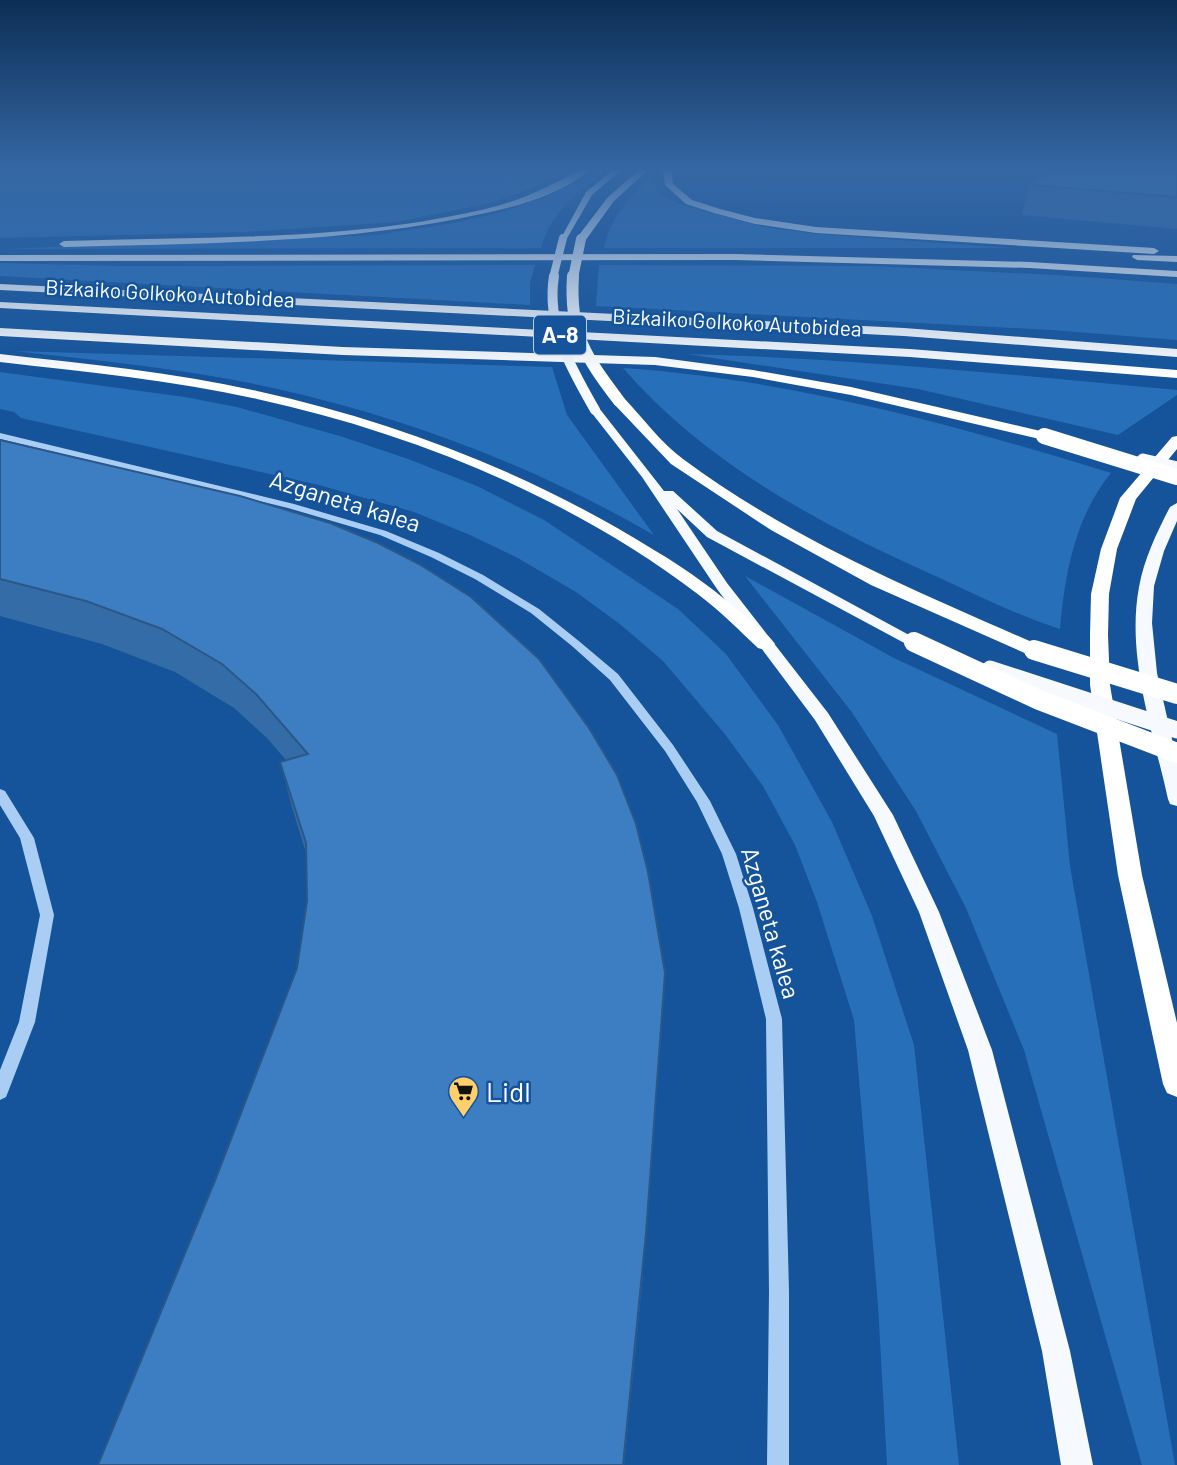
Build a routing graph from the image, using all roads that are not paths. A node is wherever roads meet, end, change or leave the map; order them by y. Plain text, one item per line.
1 (244, 238) edge
2 (562, 238) edge
3 (581, 238) edge
4 (947, 238) edge
5 (52, 244) dead end
6 (1177, 253) edge
7 (609, 257) junction
8 (0, 258) edge
9 (1177, 259) edge
10 (1177, 274) edge
11 (0, 287) edge
12 (0, 305) edge
13 (0, 332) edge
14 (1177, 353) edge
15 (0, 358) edge
16 (1177, 374) edge
17 (0, 436) edge
18 (1044, 436) junction
19 (1177, 440) edge
20 (1177, 468) edge
21 (647, 475) junction
22 (1177, 477) edge
23 (1177, 507) edge
24 (914, 642) junction
25 (765, 644) junction
26 (1177, 694) edge
27 (1177, 730) edge
28 (1177, 753) edge
29 (0, 794) edge
30 (1177, 799) edge
31 (1177, 1084) edge
32 (0, 1092) edge
33 (778, 1465) edge
34 (1077, 1465) edge

1 - 5 highway
2 - 21 main road, bridge
3 - 26 highway, bridge
4 - 6 highway
7 - 8 highway
7 - 9 highway
7 - 10 highway
11 - 14 highway, Bizkaiko Golkoko Autobidea / A-8
12 - 16 highway, Bizkaiko Golkoko Autobidea / A-8
13 - 18 highway
15 - 25 highway
17 - 33 street, Azganeta kalea
18 - 20 main road, bridge
18 - 22 highway, bridge
19 - 31 highway
21 - 24 main road
21 - 25 main road
23 - 30 main road
24 - 27 main road, bridge
24 - 28 highway, bridge
25 - 34 main road
29 - 32 street

